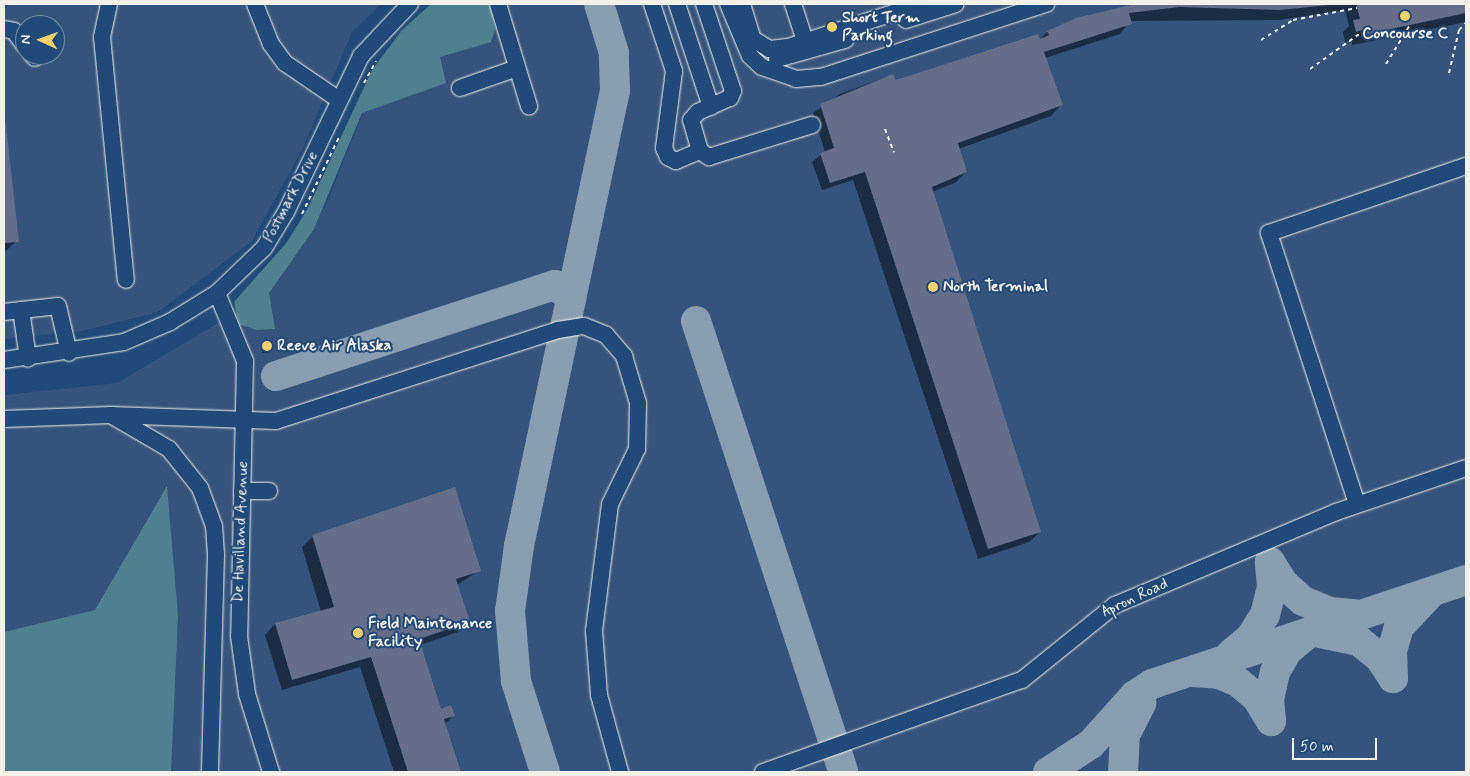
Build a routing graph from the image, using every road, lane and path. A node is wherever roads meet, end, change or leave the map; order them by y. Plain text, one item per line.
1 (109, 4) edge
2 (255, 4) edge
3 (410, 4) edge
4 (498, 4) edge
5 (652, 4) edge
6 (677, 4) edge
7 (704, 4) edge
8 (728, 4) edge
9 (742, 4) edge
10 (793, 4) edge
11 (921, 4) edge
12 (956, 4) edge
13 (1004, 4) edge
14 (1046, 4) edge
15 (1357, 8) dead end
16 (1466, 22) edge
17 (1410, 25) dead end
18 (974, 27) junction
19 (1362, 32) dead end
20 (1261, 40) dead end
21 (805, 42) junction
22 (382, 53) dead end
23 (750, 56) junction
24 (1386, 64) dead end
25 (517, 68) junction
26 (1310, 69) dead end
27 (1448, 73) dead end
28 (460, 88) dead end
29 (361, 90) dead end
30 (339, 100) junction
31 (529, 106) dead end
32 (710, 107) junction
33 (812, 124) dead end
34 (885, 129) dead end
35 (341, 132) dead end
36 (700, 150) junction
37 (894, 152) dead end
38 (1466, 166) edge
39 (300, 217) dead end
40 (126, 280) dead end
41 (217, 293) junction
42 (21, 310) junction
43 (4, 312) edge
44 (69, 353) junction
45 (28, 358) junction
46 (4, 360) edge
47 (111, 415) junction
48 (4, 419) edge
49 (245, 421) junction
50 (1466, 468) edge
51 (242, 491) junction
52 (268, 491) dead end
53 (1357, 504) junction
54 (210, 772) edge
55 (271, 772) edge
56 (620, 772) edge
57 (763, 772) edge

1 - 40 street
2 - 30 street
3 - 30 street, Postmark Drive
4 - 25 street
5 - 36 street
6 - 32 street
7 - 32 street
8 - 23 street
9 - 21 street
10 - 21 street
11 - 21 street
12 - 23 street
13 - 18 street
14 - 18 street
15 - 20 path
16 - 27 path
17 - 24 path
18 - 23 street
19 - 26 path
22 - 29 path
25 - 28 street
25 - 31 street
30 - 41 street, Postmark Drive
32 - 36 street
33 - 36 street
34 - 37 path
35 - 39 path
38 - 53 street
41 - 44 street, Postmark Drive
41 - 49 street, De Havilland Avenue
42 - 43 street
42 - 44 street
42 - 45 street
44 - 45 street, Postmark Drive
45 - 46 street, Postmark Drive
47 - 48 street
47 - 49 street
47 - 54 street
49 - 51 street, De Havilland Avenue
49 - 56 street
50 - 53 street, Apron Road
51 - 52 street
51 - 55 street, De Havilland Avenue
53 - 57 street, Apron Road

